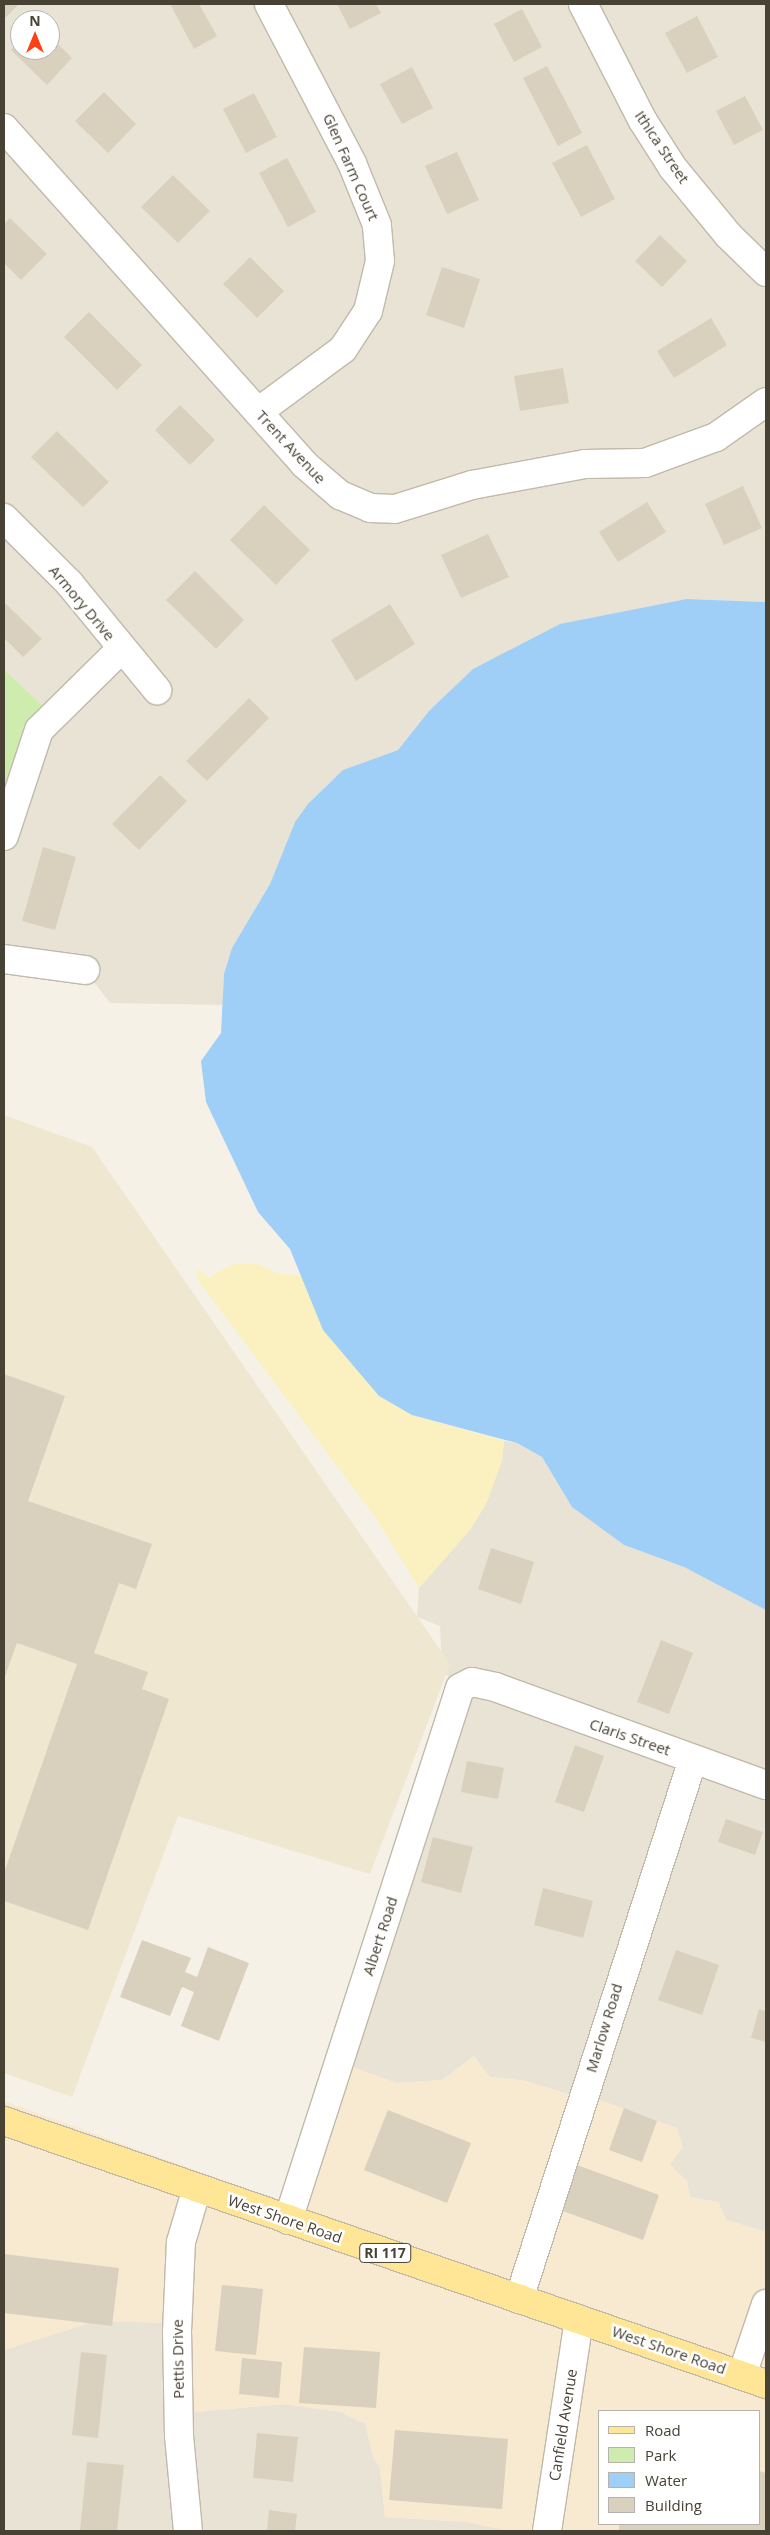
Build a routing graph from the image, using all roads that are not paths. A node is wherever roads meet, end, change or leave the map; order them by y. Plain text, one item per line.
1 (269, 4) edge
2 (583, 4) edge
3 (4, 128) edge
4 (766, 272) edge
5 (766, 402) edge
6 (258, 412) junction
7 (4, 518) edge
8 (121, 649) junction
9 (157, 690) dead end
10 (4, 836) edge
11 (4, 959) edge
12 (84, 970) dead end
13 (495, 1687) joint
14 (693, 1759) junction
15 (766, 1785) edge
16 (4, 2121) edge
17 (197, 2188) junction
18 (288, 2220) junction
19 (519, 2299) junction
20 (766, 2304) edge
21 (579, 2319) junction
22 (754, 2380) edge
23 (188, 2531) edge
24 (547, 2531) edge

1 - 6 street, Glen Farm Court
2 - 4 street, Ithica Street
3 - 6 street, Trent Avenue
5 - 6 street, Trent Avenue
7 - 8 street, Armory Drive
8 - 9 street, Armory Drive
8 - 10 street
11 - 12 street
13 - 14 street, Claris Street
13 - 18 street, Albert Road
14 - 15 street, Claris Street
14 - 19 street, Marlow Road
16 - 17 main road, West Shore Road / RI 117
17 - 18 main road, West Shore Road / RI 117
17 - 23 street, Pettis Drive
18 - 19 main road, West Shore Road / RI 117
19 - 21 main road, West Shore Road / RI 117
20 - 22 street
21 - 22 main road, West Shore Road / RI 117
21 - 24 street, Canfield Avenue

